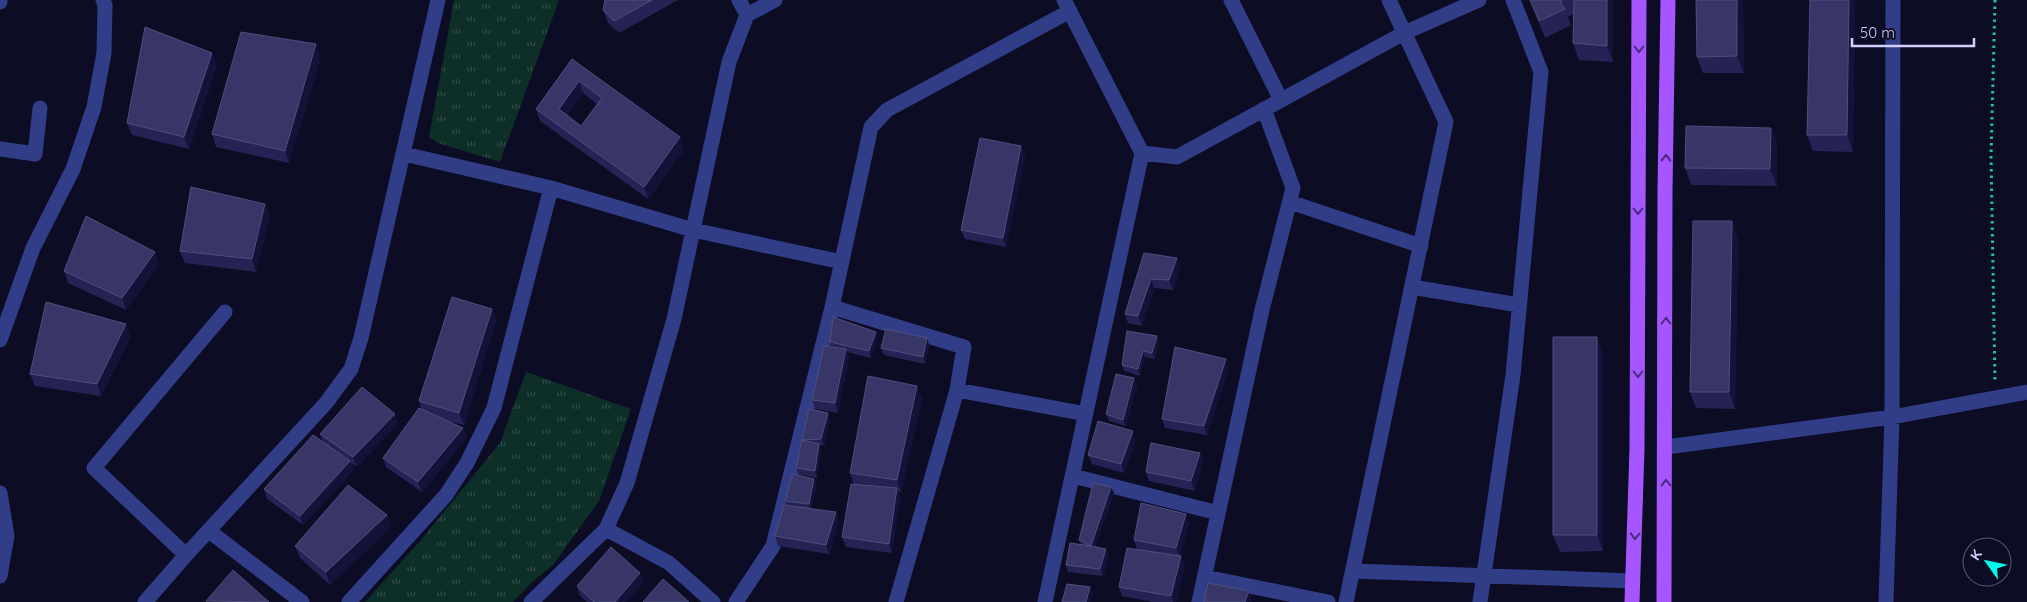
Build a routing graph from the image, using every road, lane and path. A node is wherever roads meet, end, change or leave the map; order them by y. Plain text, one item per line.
1 (103, 0) edge
2 (438, 0) edge
3 (739, 0) edge
4 (774, 0) edge
5 (1231, 0) edge
6 (1389, 0) edge
7 (1479, 0) edge
8 (1513, 0) edge
9 (1639, 0) edge
10 (1668, 0) edge
11 (1893, 0) edge
12 (1995, 0) edge
13 (1067, 6) edge
14 (747, 15) junction
15 (1404, 33) junction
16 (1281, 100) junction
17 (40, 108) dead end
18 (1264, 110) junction
19 (0, 149) edge
20 (1142, 153) junction
21 (404, 154) junction
22 (551, 188) junction
23 (1290, 202) junction
24 (693, 230) junction
25 (1421, 246) junction
26 (842, 262) junction
27 (1412, 287) junction
28 (1519, 305) junction
29 (832, 307) junction
30 (225, 312) dead end
31 (0, 340) edge
32 (957, 390) junction
33 (2027, 392) edge
34 (1995, 398) junction
35 (1086, 414) junction
36 (1892, 416) junction
37 (1666, 447) junction
38 (1073, 476) junction
39 (0, 493) edge
40 (1218, 512) junction
41 (606, 530) junction
42 (209, 531) junction
43 (186, 555) junction
44 (1353, 571) junction
45 (0, 576) edge
46 (1484, 577) junction
47 (1204, 578) junction
48 (1633, 581) junction
49 (145, 602) edge
50 (302, 602) edge
51 (349, 602) edge
52 (531, 602) edge
53 (713, 602) edge
54 (736, 602) edge
55 (896, 602) edge
56 (1045, 602) edge
57 (1199, 602) edge
58 (1328, 602) edge
59 (1346, 602) edge
60 (1480, 602) edge
61 (1632, 602) edge
62 (1664, 602) edge
63 (1886, 602) edge

1 - 31 street
2 - 21 street
3 - 14 street
4 - 14 street
5 - 16 street
6 - 15 street
7 - 15 street
8 - 28 street
9 -> 48 main road
37 -> 10 main road
11 - 36 street
12 - 34 path
13 - 20 street
13 - 26 street
14 - 24 street
15 - 16 street
15 - 25 street
16 - 18 street
17 - 19 street
18 - 20 street
18 - 23 street
20 - 35 street
21 - 22 street
21 - 42 street
22 - 24 street
22 - 51 street
23 - 25 street
23 - 40 street
24 - 26 street
24 - 41 street
25 - 27 street
26 - 29 street
27 - 28 street
27 - 44 street
28 - 46 street
29 - 32 street
29 - 54 street
30 - 43 street
32 - 35 street
32 - 55 street
33 - 34 street
34 - 36 street
35 - 38 street
36 - 37 street
36 - 63 street
62 -> 37 main road
38 - 40 street
38 - 56 street
39 - 45 street
40 - 47 street
41 - 52 street
41 - 53 street
42 - 43 street
42 - 50 street
43 - 49 street
44 - 46 street
44 - 59 street
46 - 48 street
46 - 60 street
47 - 57 street
47 - 58 street
48 - 61 main road

